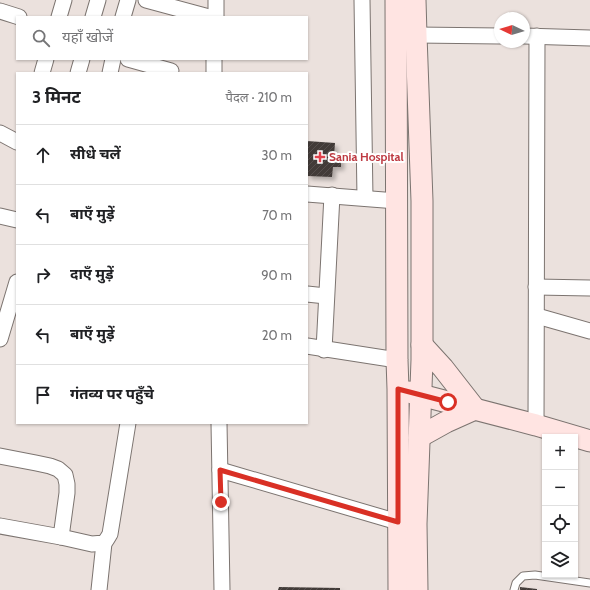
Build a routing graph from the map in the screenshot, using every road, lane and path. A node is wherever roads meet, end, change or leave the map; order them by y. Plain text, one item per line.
1 (64, 0) edge
2 (98, 0) edge
3 (128, 0) edge
4 (146, 0) edge
5 (216, 0) edge
6 (362, 0) edge
7 (396, 0) edge
8 (415, 0) edge
9 (178, 8) edge
10 (0, 11) edge
11 (16, 16) edge
12 (59, 16) edge
13 (94, 16) edge
14 (124, 16) edge
15 (206, 16) edge
16 (216, 16) edge
17 (416, 35) junction
18 (494, 36) edge
19 (530, 36) edge
20 (590, 38) edge
21 (82, 60) edge
22 (113, 60) edge
23 (133, 60) edge
24 (214, 60) edge
25 (171, 68) edge
26 (78, 72) edge
27 (110, 72) edge
28 (214, 72) edge
29 (0, 133) edge
30 (16, 141) edge
31 (308, 194) edge
32 (332, 195) junction
33 (365, 198) junction
34 (398, 200) junction
35 (0, 216) edge
36 (16, 220) edge
37 (16, 284) edge
38 (536, 287) junction
39 (590, 288) edge
40 (308, 294) edge
41 (326, 296) junction
42 (5, 301) edge
43 (537, 316) junction
44 (590, 331) edge
45 (0, 339) edge
46 (422, 345) junction
47 (308, 346) edge
48 (324, 350) junction
49 (397, 360) junction
50 (398, 389) junction
51 (421, 395) junction
52 (475, 409) junction
53 (128, 424) edge
54 (219, 424) edge
55 (536, 425) junction
56 (420, 437) junction
57 (590, 441) edge
58 (0, 456) edge
59 (220, 470) junction
60 (398, 522) junction
61 (0, 526) edge
62 (61, 537) junction
63 (104, 542) junction
64 (590, 583) edge
65 (99, 590) edge
66 (222, 590) edge
67 (399, 590) edge
68 (417, 590) edge
69 (514, 590) edge

1 - 12 street
2 - 13 street
3 - 14 street
4 - 9 street
5 - 16 street
6 - 33 street
7 - 34 main road
8 - 17 main road
9 - 15 street
10 - 11 street
17 - 18 street
17 - 46 main road
19 - 20 street
19 - 38 street
21 - 26 street
22 - 27 street
23 - 25 street
24 - 28 street
29 - 30 street
31 - 32 street
32 - 33 street
32 - 41 street
33 - 34 street
34 - 49 main road
35 - 36 street
37 - 42 street
38 - 39 street
38 - 43 street
40 - 41 street
41 - 48 street
42 - 45 street
43 - 44 street
43 - 55 street
46 - 51 main road
46 - 52 main road
47 - 48 street
48 - 49 street
49 - 50 main road
50 - 51 main road
50 - 60 main road
51 - 52 main road
51 - 56 main road
52 - 55 main road
52 - 56 main road
53 - 63 street
54 - 59 street
55 - 57 main road
56 - 68 main road
58 - 62 street
59 - 60 street
59 - 66 street
60 - 67 main road
61 - 62 street
62 - 63 street
63 - 65 street
64 - 69 lane

